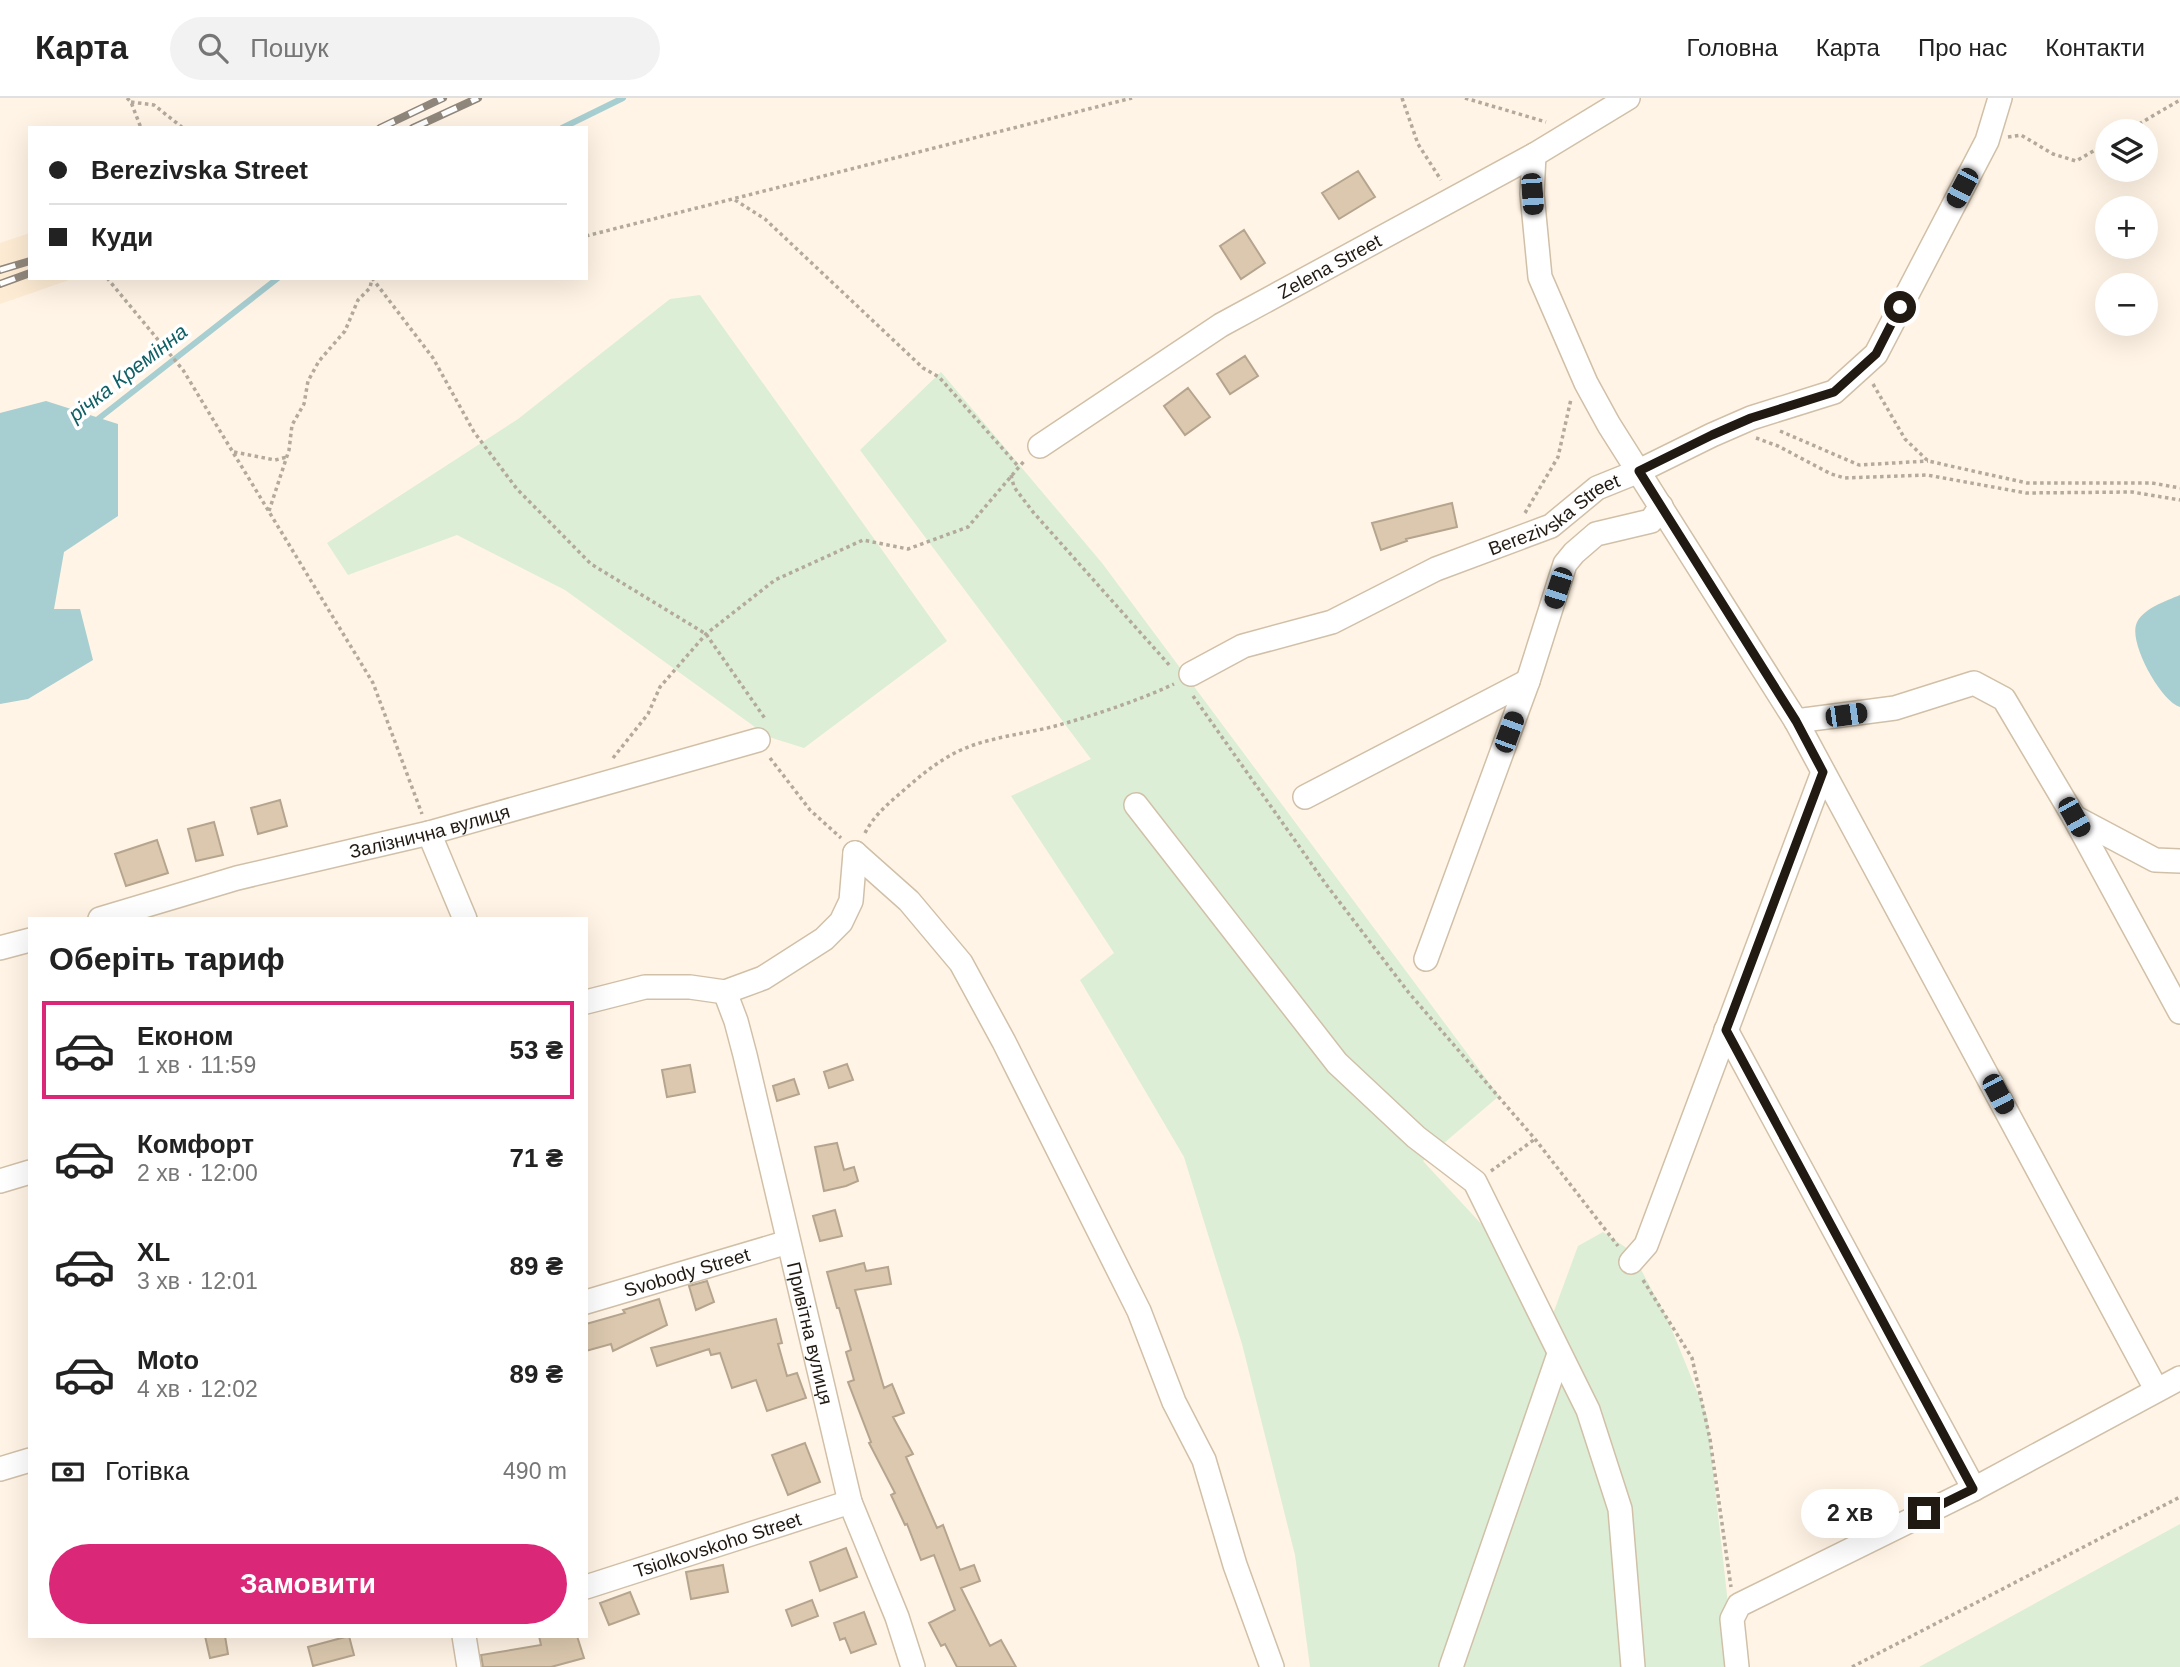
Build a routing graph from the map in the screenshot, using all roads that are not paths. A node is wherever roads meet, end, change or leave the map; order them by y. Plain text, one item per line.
1 (1628, 98) edge
2 (2000, 98) edge
3 (1534, 155) junction
4 (1040, 446) dead end
5 (1639, 471) junction
6 (1661, 506) junction
7 (1187, 677) road end
8 (1528, 681) junction
9 (1796, 721) junction
10 (758, 740) road end
11 (1823, 772) junction
12 (1305, 797) dead end
13 (1136, 805) dead end
14 (2074, 817) junction
15 (429, 833) junction
16 (2180, 861) edge
17 (107, 917) edge
18 (464, 917) edge
19 (28, 941) edge
20 (0, 948) edge
21 (1426, 959) dead end
22 (725, 992) junction
23 (588, 1002) edge
24 (2180, 1012) edge
25 (1726, 1030) junction
26 (28, 1173) edge
27 (0, 1181) edge
28 (788, 1242) junction
29 (1631, 1262) road end
30 (588, 1301) edge
31 (1559, 1354) junction
32 (2180, 1378) edge
33 (2156, 1389) junction
34 (28, 1461) edge
35 (0, 1469) edge
36 (1973, 1489) junction
37 (850, 1502) junction
38 (588, 1586) edge
39 (464, 1638) edge
40 (469, 1667) edge
41 (913, 1667) edge
42 (1272, 1667) edge
43 (1451, 1667) edge
44 (1633, 1667) edge
45 (1737, 1667) edge

1 - 3 street, Zelena Street
2 - 5 street, Berezivska Street
3 - 4 street, Zelena Street
3 - 5 street
5 - 6 street
5 - 7 street, Berezivska Street
6 - 8 street
6 - 9 street
8 - 12 street
8 - 21 street
9 - 11 street
9 - 14 street
10 - 15 street, Залізнична вулиця
11 - 25 street
11 - 33 street
13 - 31 street
14 - 16 street
14 - 24 street
15 - 17 street, Залізнична вулиця
15 - 18 street
19 - 20 street
22 - 23 street
22 - 28 street, Привітна вулиця
22 - 42 street
25 - 29 street
25 - 36 street
26 - 27 street
28 - 30 street, Svobody Street
28 - 37 street, Привітна вулиця
31 - 43 street
31 - 44 street
32 - 33 street
33 - 36 street
34 - 35 street
36 - 45 street
37 - 38 street, Tsiolkovskoho Street
37 - 41 street, Привітна вулиця
39 - 40 street

